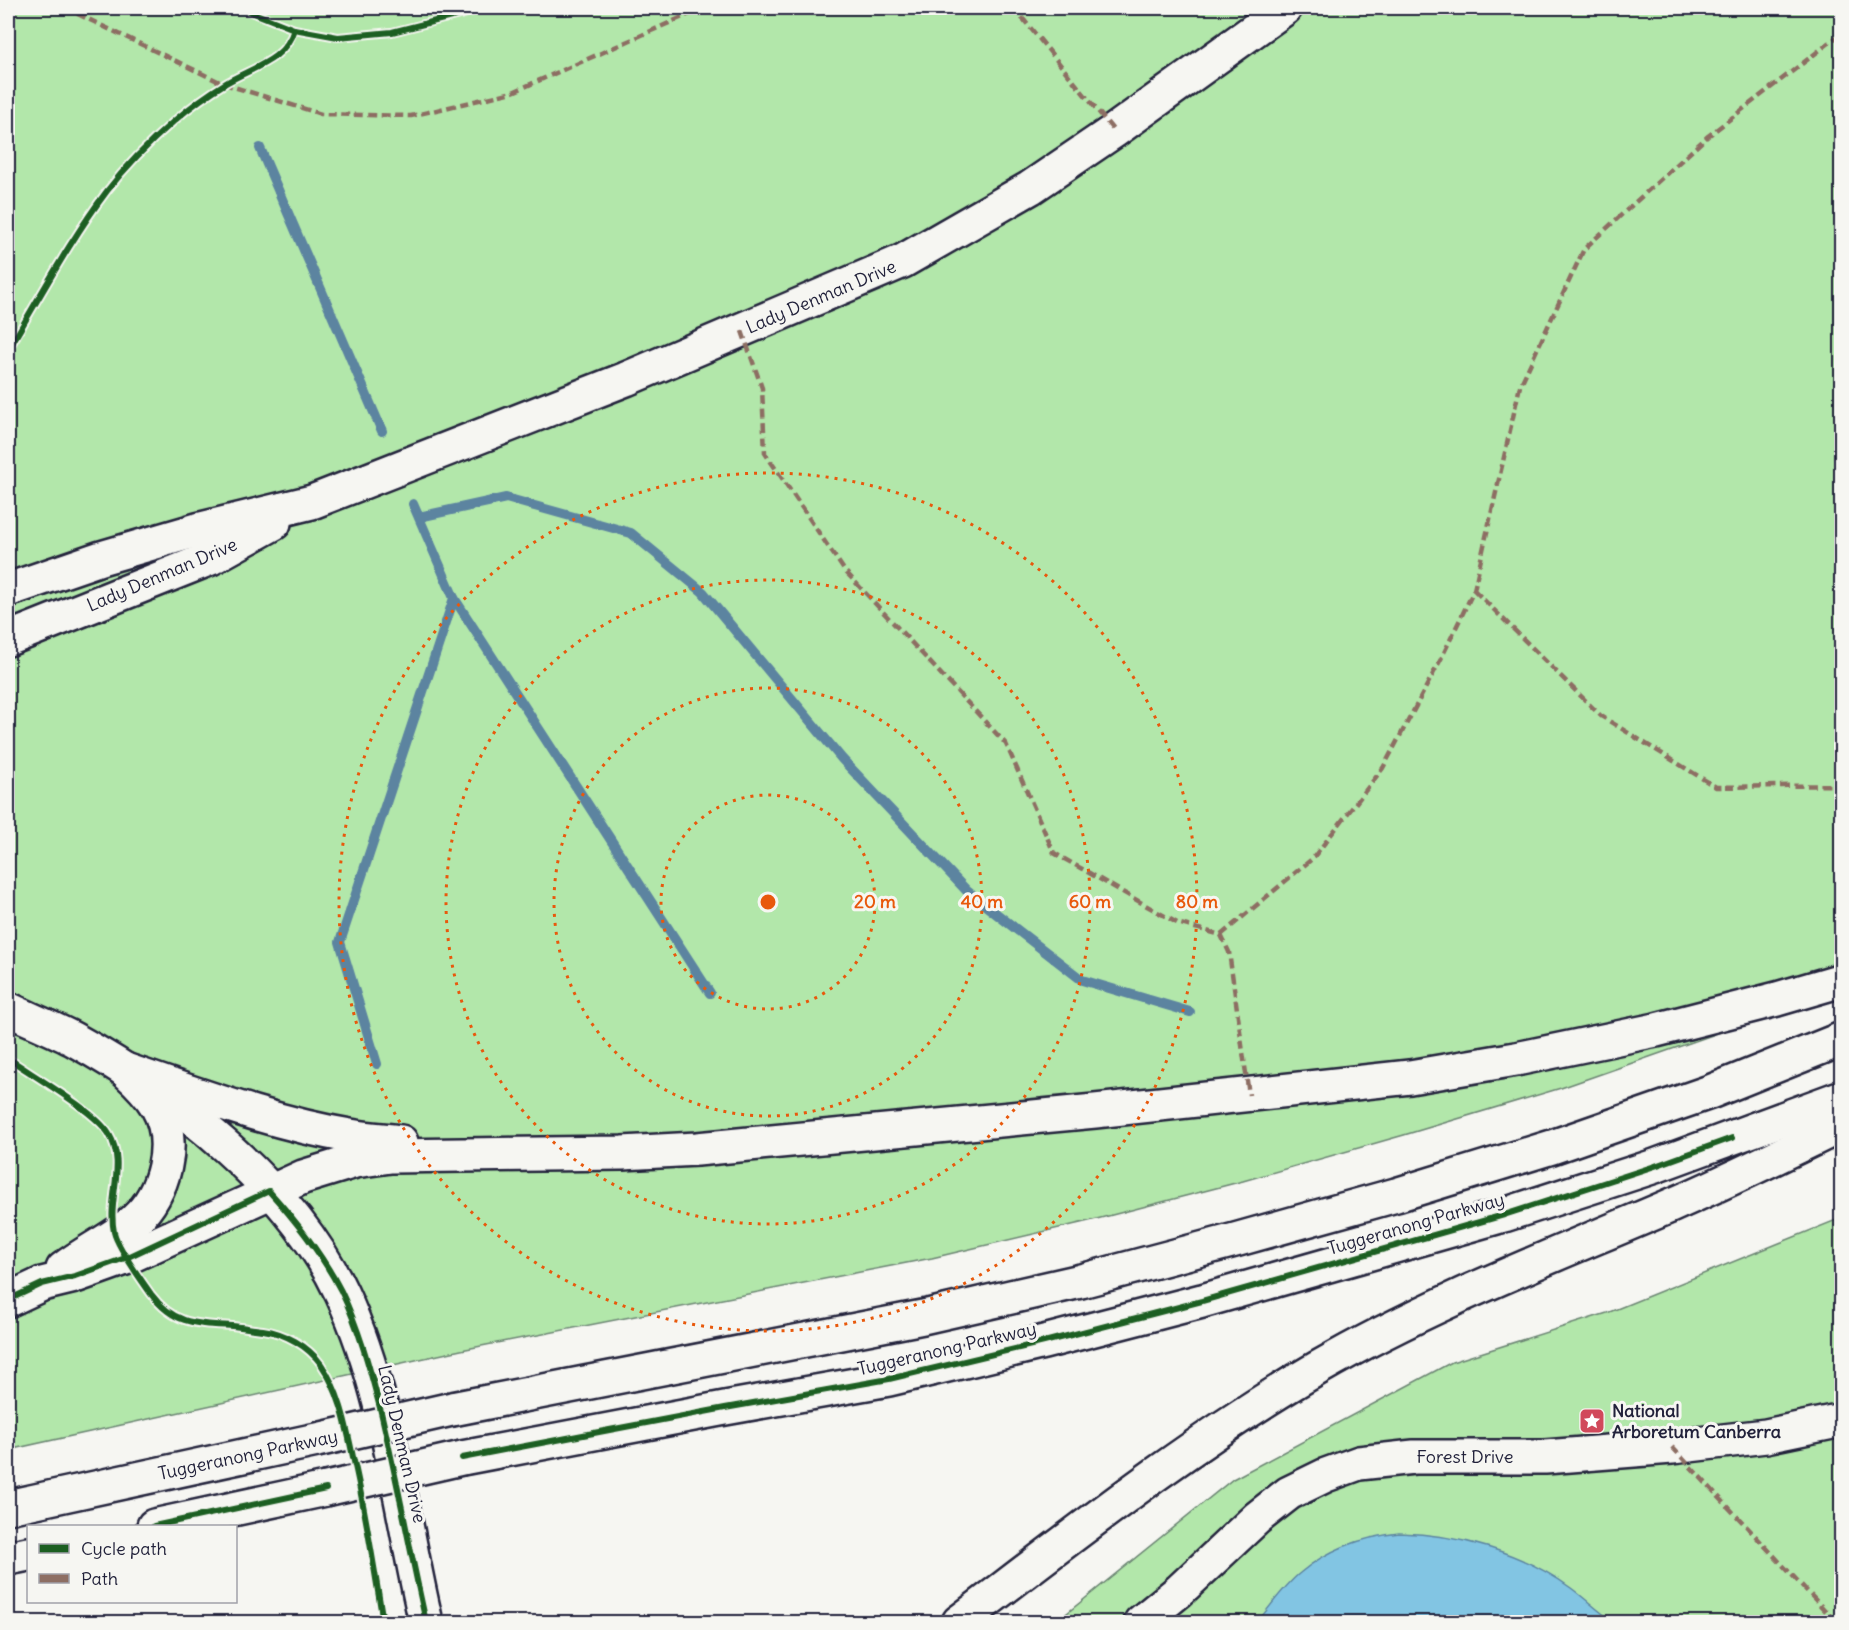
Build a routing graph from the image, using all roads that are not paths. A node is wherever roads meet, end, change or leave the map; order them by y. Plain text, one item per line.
1 (1285, 8) edge
2 (312, 502) junction
3 (8, 590) edge
4 (8, 639) edge
5 (1842, 980) edge
6 (8, 988) edge
7 (8, 1008) edge
8 (72, 1038) junction
9 (1842, 1039) edge
10 (125, 1070) junction
11 (1842, 1097) edge
12 (1842, 1125) edge
13 (499, 1154) junction
14 (269, 1191) junction
15 (42, 1284) junction
16 (8, 1300) edge
17 (1842, 1420) edge
18 (8, 1507) edge
19 (163, 1525) edge
20 (27, 1554) edge
21 (8, 1558) edge
22 (426, 1623) edge
23 (959, 1623) edge
24 (1141, 1623) edge

1 - 2 main road, Lady Denman Drive
2 - 3 main road, Lady Denman Drive
2 - 4 main road, Lady Denman Drive
5 - 13 main road
6 - 8 main road, Lady Denman Drive
7 - 8 main road, Lady Denman Drive
8 - 10 main road, Lady Denman Drive
9 - 18 main road, Tuggeranong Parkway, bridge
10 - 13 main road
10 - 14 main road, Lady Denman Drive
10 - 15 main road
11 - 19 main road, Tuggeranong Parkway, bridge
12 - 23 main road
13 - 14 main road
14 - 15 main road
14 - 22 main road, Lady Denman Drive
15 - 16 main road
17 - 24 main road, Forest Drive
20 - 21 main road

